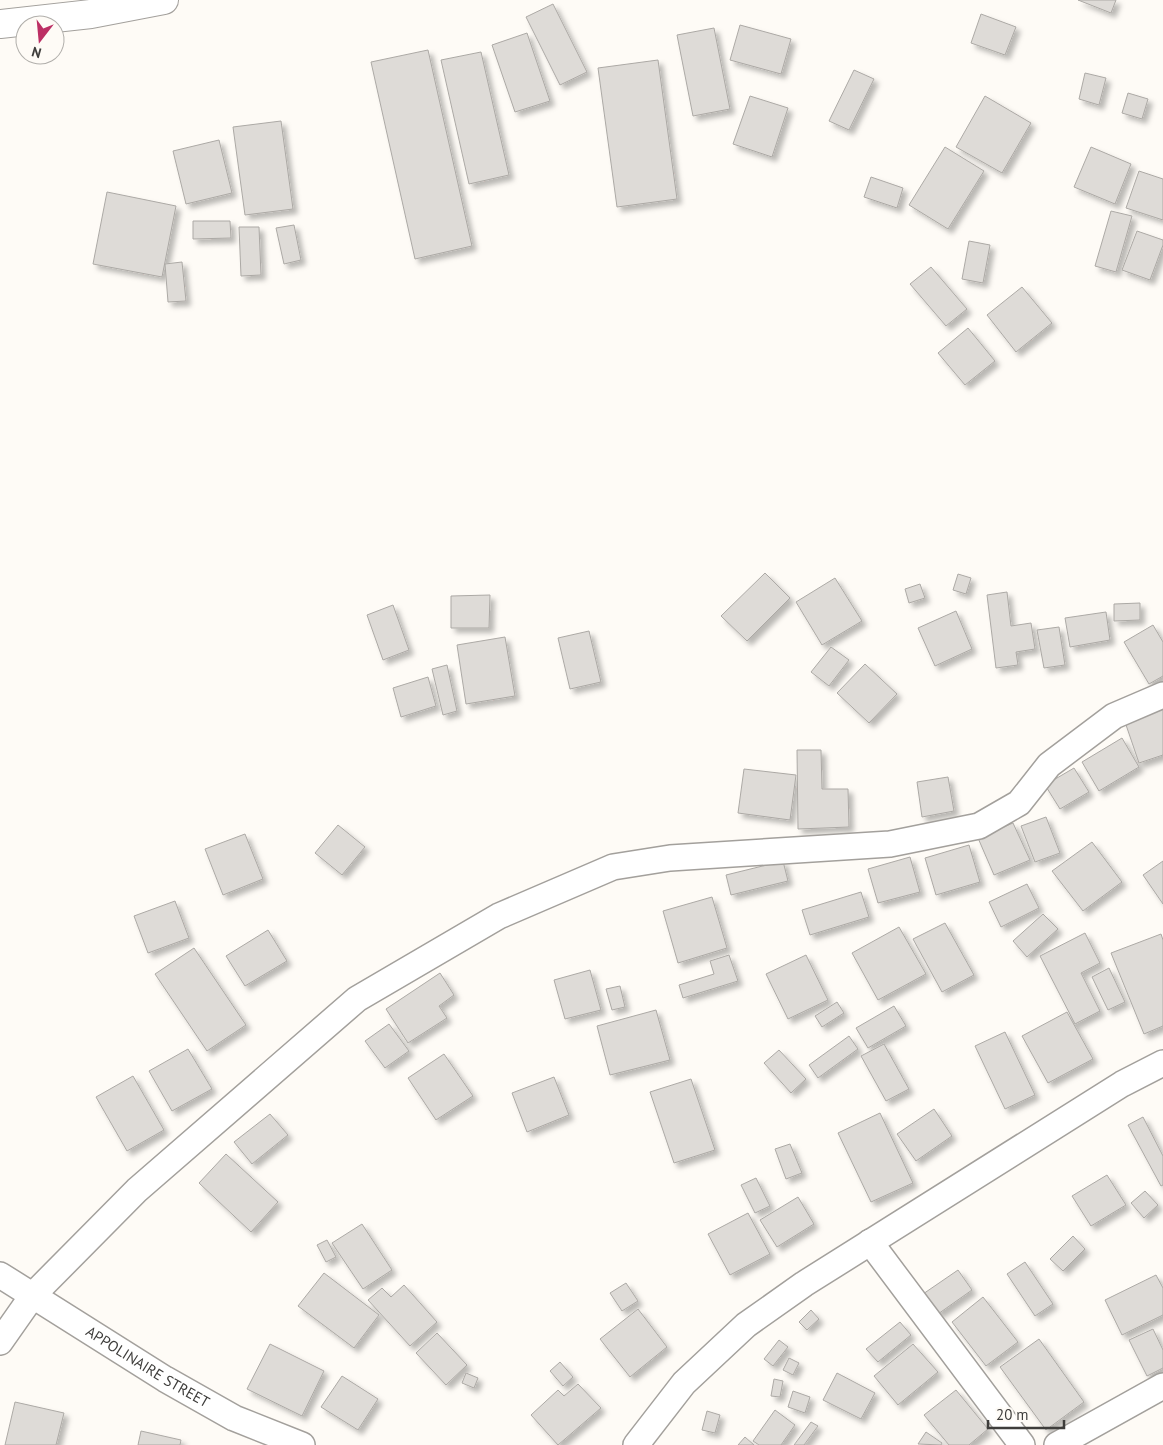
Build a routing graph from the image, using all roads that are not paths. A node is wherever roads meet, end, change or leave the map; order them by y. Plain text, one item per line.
1 (164, 0) edge
2 (0, 24) edge
3 (1163, 695) edge
4 (1163, 1063) edge
5 (870, 1242) junction
6 (0, 1275) edge
7 (33, 1295) junction
8 (0, 1342) edge
9 (1163, 1386) edge
10 (302, 1445) edge
11 (636, 1445) edge
12 (1022, 1445) edge
13 (1057, 1445) edge

1 - 2 highway
3 - 7 street
4 - 5 street
5 - 11 street
5 - 12 street
6 - 7 street, APPOLINAIRE STREET
7 - 8 street
7 - 10 street, APPOLINAIRE STREET
9 - 13 street

